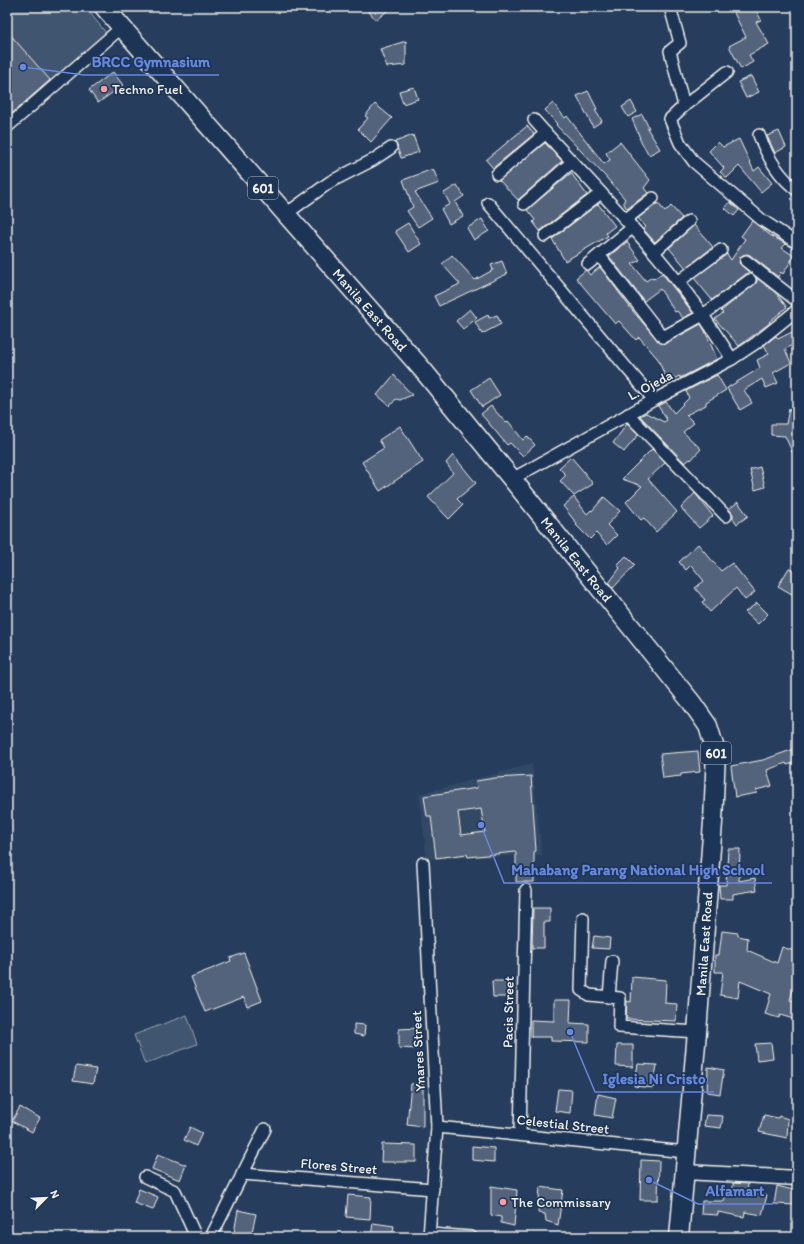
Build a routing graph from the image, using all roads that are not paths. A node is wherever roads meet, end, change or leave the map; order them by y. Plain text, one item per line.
1 (104, 7) edge
2 (670, 7) edge
3 (122, 27) junction
4 (727, 72) dead end
5 (684, 106) junction
6 (534, 120) dead end
7 (7, 127) edge
8 (546, 133) junction
9 (759, 135) dead end
10 (391, 148) dead end
11 (572, 162) junction
12 (497, 174) dead end
13 (797, 190) edge
14 (601, 193) junction
15 (652, 198) dead end
16 (488, 204) dead end
17 (524, 204) dead end
18 (286, 214) junction
19 (689, 221) dead end
20 (629, 224) junction
21 (545, 236) dead end
22 (797, 243) edge
23 (721, 250) dead end
24 (654, 252) junction
25 (599, 255) junction
26 (746, 261) dead end
27 (588, 264) dead end
28 (750, 280) dead end
29 (678, 282) junction
30 (797, 301) edge
31 (797, 310) edge
32 (703, 315) junction
33 (732, 359) junction
34 (654, 400) junction
35 (628, 414) junction
36 (512, 479) junction
37 (726, 516) dead end
38 (423, 863) dead end
39 (526, 890) dead end
40 (583, 918) dead end
41 (612, 961) dead end
42 (615, 997) junction
43 (697, 1032) junction
44 (437, 1126) junction
45 (265, 1128) dead end
46 (520, 1135) junction
47 (686, 1152) junction
48 (684, 1172) junction
49 (242, 1174) junction
50 (145, 1177) dead end
51 (797, 1178) edge
52 (433, 1189) junction
53 (429, 1235) edge
54 (196, 1237) edge
55 (211, 1237) edge
56 (470, 1237) edge
57 (679, 1237) edge

1 - 3 main road, Manila East Road / 601
2 - 5 street
3 - 7 street
3 - 18 main road, Manila East Road / 601
4 - 5 street
5 - 22 street
6 - 8 street
8 - 11 street
8 - 12 street
9 - 13 street
10 - 18 street
11 - 14 street
11 - 17 street
14 - 20 street
14 - 21 street
15 - 20 street
16 - 34 street
18 - 36 main road, Manila East Road / 601
19 - 24 street
20 - 24 street
20 - 25 street
23 - 29 street
24 - 29 street
25 - 27 street
25 - 32 street
26 - 30 street
28 - 32 street
29 - 32 street
31 - 33 street, L. Ojeda
32 - 33 street
33 - 34 street, L. Ojeda
34 - 35 street, L. Ojeda
35 - 36 street, L. Ojeda
35 - 37 street
36 - 43 main road, Manila East Road / 601
38 - 44 street, Ynares Street
39 - 46 street, Pacis Street
40 - 42 street
41 - 42 street
42 - 43 street
43 - 47 main road, Manila East Road / 601
44 - 46 street, Celestial Street
44 - 52 street, Ynares Street
45 - 49 street
46 - 47 street, Celestial Street
47 - 48 main road, Manila East Road / 601
48 - 51 street
48 - 57 main road, Manila East Road / 601
49 - 52 street, Flores Street
49 - 55 street
50 - 54 street
52 - 53 street, Ynares Street
53 - 56 street

